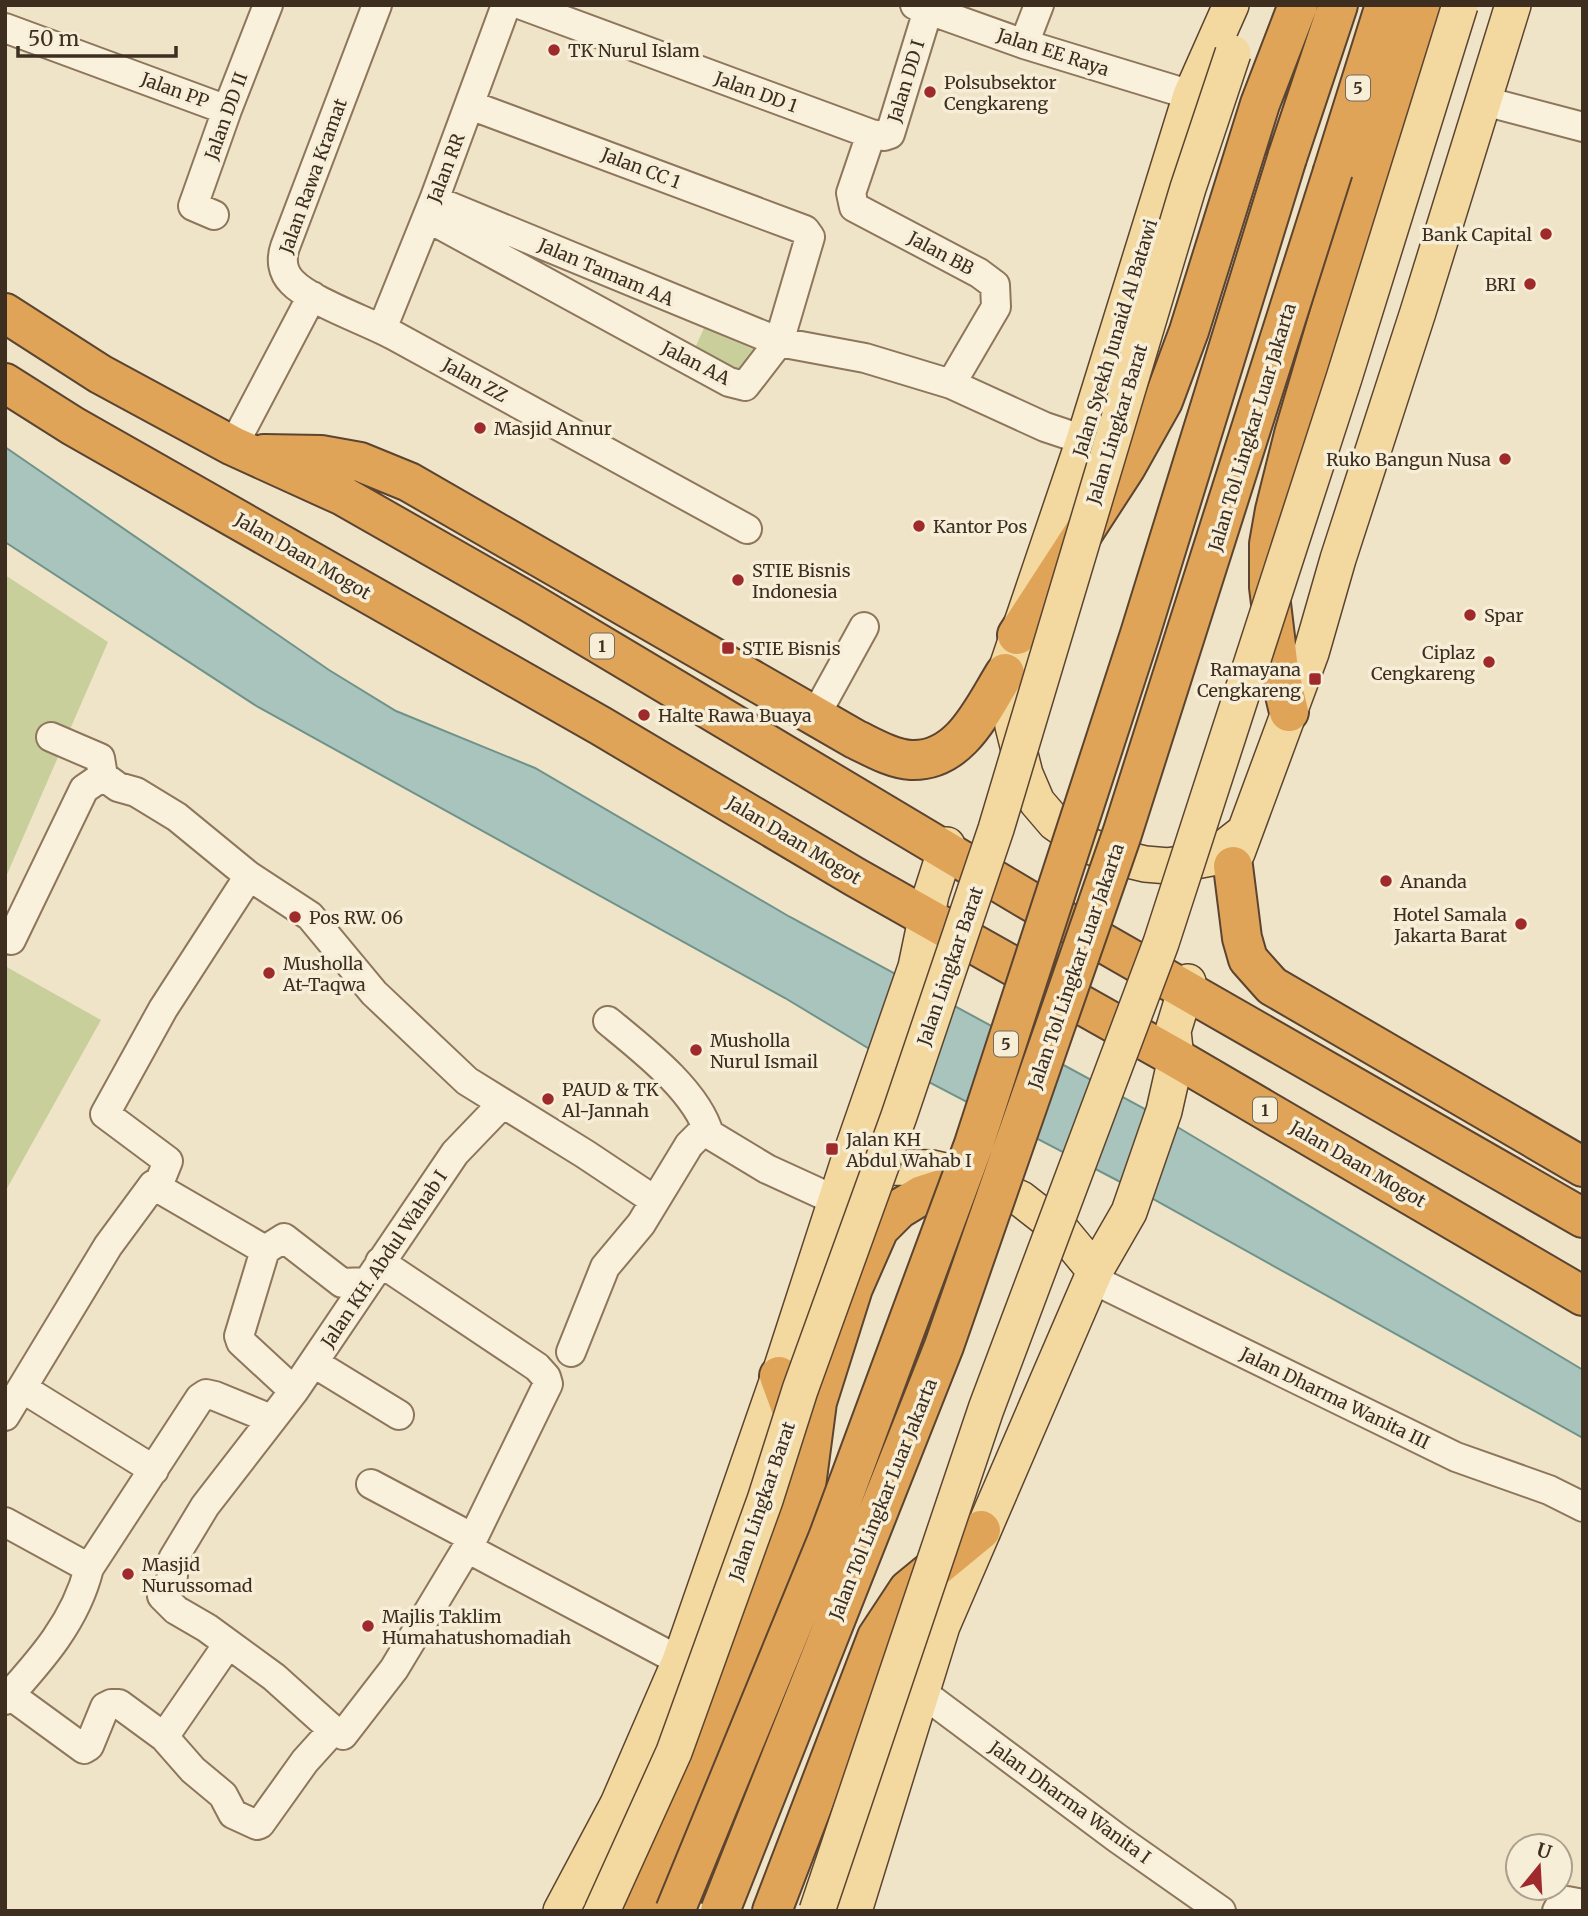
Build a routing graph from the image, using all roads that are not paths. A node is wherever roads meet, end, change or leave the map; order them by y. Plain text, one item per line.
1 (377, 5) edge
2 (506, 5) edge
3 (522, 5) edge
4 (1039, 5) edge
5 (1231, 5) edge
6 (1251, 5) edge
7 (1298, 5) edge
8 (1338, 5) edge
9 (1385, 5) edge
10 (1424, 5) edge
11 (1460, 5) edge
12 (1513, 5) edge
13 (258, 8) edge
14 (922, 8) edge
15 (5, 27) edge
16 (1024, 44) junction
17 (1192, 95) junction
18 (1484, 101) junction
19 (470, 105) junction
20 (227, 110) junction
21 (1583, 127) edge
22 (871, 134) junction
23 (431, 209) junction
24 (214, 215) dead end
25 (312, 296) junction
26 (5, 313) edge
27 (382, 329) junction
28 (779, 342) junction
29 (5, 383) edge
30 (951, 384) junction
31 (1084, 440) junction
32 (242, 450) junction
33 (747, 530) dead end
34 (864, 627) dead end
35 (1017, 635) junction
36 (1005, 673) junction
37 (1289, 712) junction
38 (816, 716) junction
39 (51, 737) dead end
40 (103, 776) junction
41 (947, 847) junction
42 (1238, 849) junction
43 (248, 876) junction
44 (926, 917) junction
45 (11, 940) dead end
46 (1186, 986) junction
47 (608, 1021) dead end
48 (1176, 1058) junction
49 (502, 1104) junction
50 (709, 1134) junction
51 (1583, 1167) edge
52 (1583, 1175) edge
53 (975, 1178) junction
54 (1518, 1180) junction
55 (158, 1186) junction
56 (841, 1189) junction
57 (654, 1200) junction
58 (1583, 1218) edge
59 (265, 1250) junction
60 (373, 1272) junction
61 (1093, 1275) junction
62 (1583, 1296) edge
63 (571, 1352) dead end
64 (313, 1363) junction
65 (779, 1376) junction
66 (22, 1388) junction
67 (294, 1391) junction
68 (400, 1415) dead end
69 (5, 1416) edge
70 (271, 1419) junction
71 (810, 1461) junction
72 (154, 1470) junction
73 (371, 1484) dead end
74 (1583, 1507) edge
75 (5, 1522) edge
76 (981, 1530) junction
77 (470, 1543) junction
78 (89, 1568) junction
79 (218, 1636) junction
80 (680, 1661) junction
81 (9, 1690) edge
82 (920, 1691) junction
83 (333, 1730) junction
84 (164, 1737) junction
85 (1583, 1904) edge
86 (561, 1911) edge
87 (602, 1911) edge
88 (640, 1911) edge
89 (674, 1911) edge
90 (720, 1911) edge
91 (772, 1911) edge
92 (817, 1911) edge
93 (854, 1911) edge
94 (1221, 1911) edge
95 (1557, 1911) edge

1 - 25 street, Jalan Rawa Kramat
2 - 19 street, Jalan RR
3 - 22 street, Jalan DD 1
4 - 16 street
5 - 17 main road, Jalan Syekh Junaid Al Batawi
6 - 87 main road, Jalan Lingkar Barat, bridge
7 - 35 highway
8 - 89 highway, Jalan Tol Lingkar Luar Jakarta / 5, bridge
9 - 90 highway, Jalan Tol Lingkar Luar Jakarta / 5, bridge
10 - 37 highway
11 - 92 main road, bridge
12 - 18 main road
13 - 20 street, Jalan DD II
14 - 16 street, Jalan EE Raya
14 - 22 street, Jalan DD I
15 - 20 street, Jalan PP
16 - 17 street, Jalan EE Raya
17 - 31 main road, Jalan Syekh Junaid Al Batawi
18 - 21 street
18 - 37 main road
19 - 23 street, Jalan RR
19 - 28 street, Jalan CC 1
20 - 24 street, Jalan DD II
22 - 30 street, Jalan BB
23 - 27 street, Jalan RR
23 - 28 street, Jalan Tamam AA
23 - 28 street, Jalan AA
25 - 27 street, Jalan ZZ
25 - 32 street
26 - 32 highway, 1
27 - 33 street, Jalan ZZ
28 - 30 street
29 - 44 highway, Jalan Daan Mogot / 1
30 - 31 street
31 - 35 main road, Jalan Syekh Junaid Al Batawi
32 - 38 highway
32 - 41 highway, 1
34 - 38 street
35 - 36 main road, Jalan Syekh Junaid Al Batawi
36 - 38 highway
36 - 42 main road
37 - 42 main road
39 - 40 street
40 - 43 street
40 - 45 street
41 - 44 main road, Jalan Lingkar Barat
41 - 46 highway, 1
42 - 51 highway
43 - 49 street
43 - 55 street
44 - 48 highway, Jalan Daan Mogot / 1
44 - 56 main road, Jalan Lingkar Barat
46 - 48 main road
46 - 54 highway, 1
47 - 50 street
48 - 61 main road
48 - 62 highway, Jalan Daan Mogot / 1
49 - 57 street
49 - 60 street, Jalan KH. Abdul Wahab I
50 - 56 street
50 - 57 street
52 - 54 highway
53 - 56 main road
53 - 61 main road
53 - 71 highway
54 - 58 highway, 1
55 - 59 street
55 - 66 street
56 - 65 main road, Jalan Lingkar Barat
57 - 63 street
59 - 60 street
59 - 67 street
60 - 64 street, Jalan KH. Abdul Wahab I
60 - 77 street
61 - 74 street, Jalan Dharma Wanita III
61 - 76 main road
64 - 67 street, Jalan KH. Abdul Wahab I
64 - 68 street
65 - 71 highway
65 - 80 main road, Jalan Lingkar Barat
66 - 69 street
66 - 72 street
67 - 70 street, Jalan KH. Abdul Wahab I
70 - 72 street
70 - 79 street, Jalan KH. Abdul Wahab I
71 - 88 highway
72 - 78 street
73 - 77 street
75 - 78 street
76 - 82 main road
76 - 91 highway
77 - 80 street
77 - 83 street
78 - 81 street
79 - 83 street
79 - 84 street
80 - 86 main road, Jalan Lingkar Barat
81 - 84 street
82 - 93 main road
82 - 94 street, Jalan Dharma Wanita I
83 - 84 street
85 - 95 street

